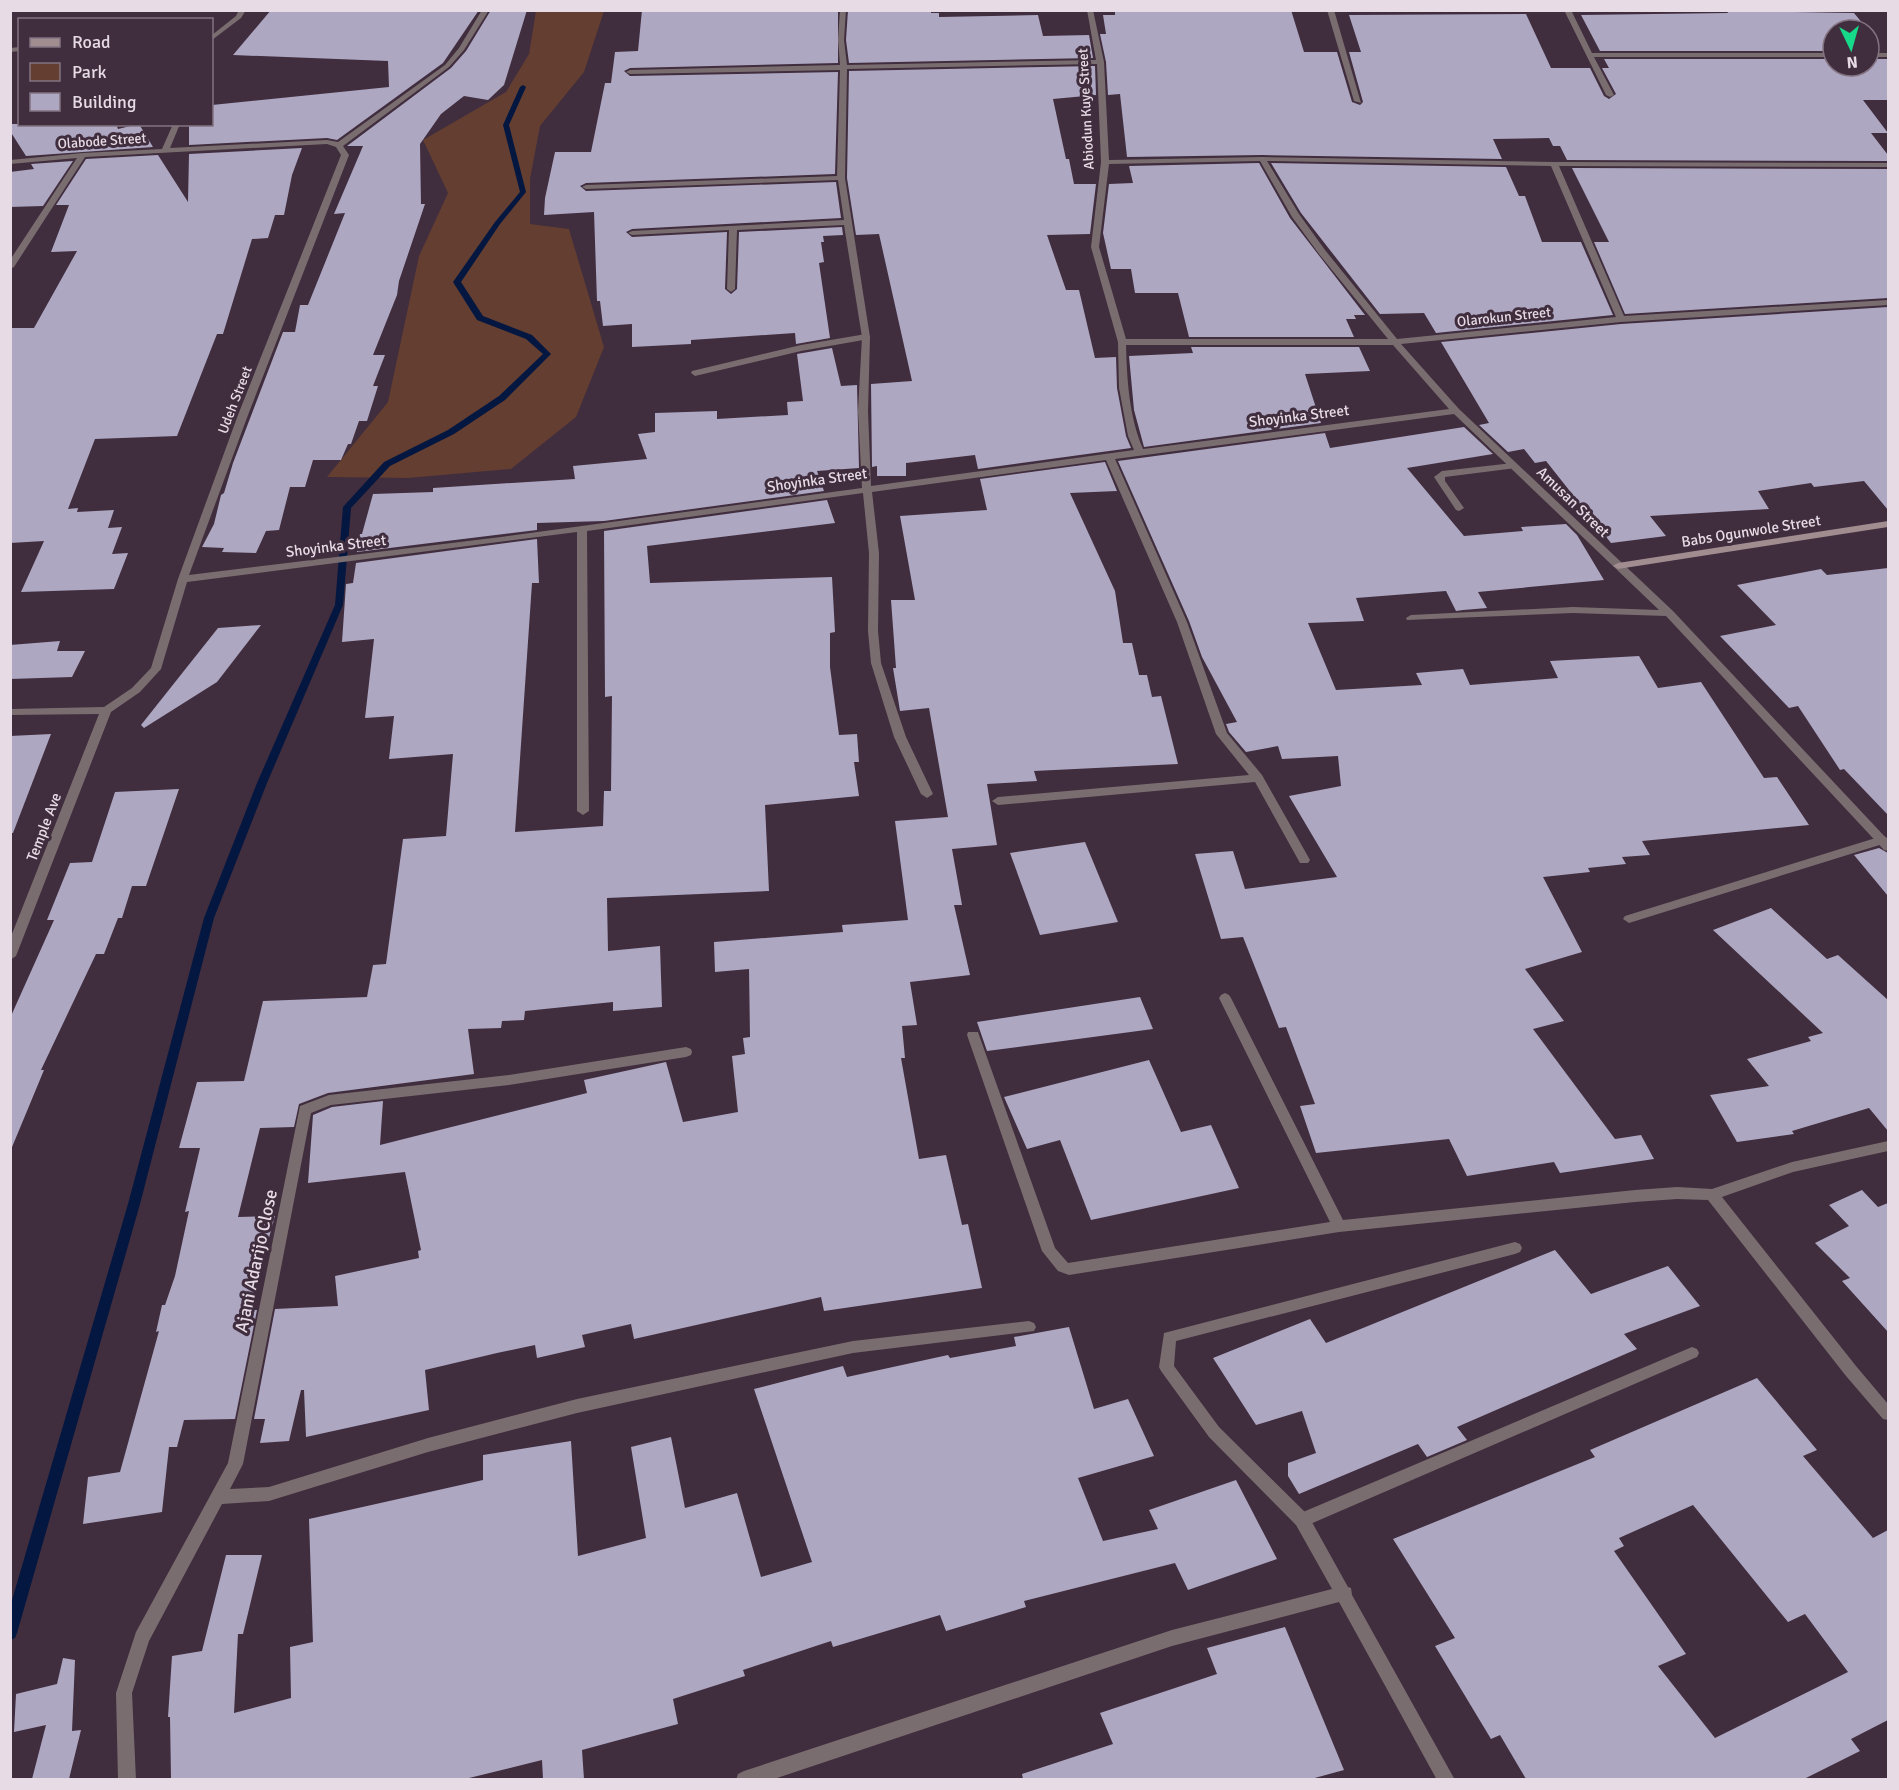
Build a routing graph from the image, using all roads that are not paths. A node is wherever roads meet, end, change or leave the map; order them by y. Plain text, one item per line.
1 (243, 10) edge
2 (486, 10) edge
3 (843, 10) edge
4 (1090, 10) edge
5 (1330, 10) edge
6 (1567, 10) edge
7 (213, 38) edge
8 (1590, 55) junction
9 (1821, 55) edge
10 (1100, 62) junction
11 (844, 66) junction
12 (630, 72) dead end
13 (1610, 95) dead end
14 (1358, 101) dead end
15 (176, 126) edge
16 (339, 146) junction
17 (165, 151) junction
18 (83, 155) junction
19 (1262, 159) junction
20 (10, 162) edge
21 (1105, 162) junction
22 (1554, 164) junction
23 (1888, 165) edge
24 (841, 178) junction
25 (586, 187) dead end
26 (847, 222) junction
27 (733, 228) junction
28 (632, 233) dead end
29 (10, 267) edge
30 (731, 289) dead end
31 (1888, 303) edge
32 (1621, 319) junction
33 (866, 337) junction
34 (1122, 342) junction
35 (1395, 342) junction
36 (695, 373) dead end
37 (1456, 411) junction
38 (1139, 451) junction
39 (1108, 456) junction
40 (1513, 466) junction
41 (869, 488) junction
42 (1459, 508) dead end
43 (1888, 525) edge
44 (582, 529) junction
45 (1618, 566) junction
46 (183, 579) junction
47 (1669, 614) junction
48 (1411, 618) dead end
49 (106, 710) junction
50 (10, 712) edge
51 (1258, 778) junction
52 (927, 794) dead end
53 (998, 801) dead end
54 (583, 811) dead end
55 (1885, 844) edge
56 (1304, 860) dead end
57 (1629, 919) dead end
58 (10, 956) edge
59 (1225, 998) dead end
60 (973, 1035) dead end
61 (686, 1052) dead end
62 (1888, 1146) edge
63 (1712, 1195) junction
64 (1339, 1226) junction
65 (1515, 1248) dead end
66 (1029, 1327) dead end
67 (1692, 1353) dead end
68 (1888, 1414) edge
69 (220, 1497) junction
70 (1302, 1520) junction
71 (1345, 1593) junction
72 (127, 1779) edge
73 (744, 1779) edge
74 (1447, 1779) edge

1 - 7 street
2 - 16 street
3 - 11 street
4 - 10 street, Abiodun Kuye Street
5 - 14 street
6 - 8 street
8 - 9 street
8 - 13 street
10 - 11 street
10 - 21 street, Abiodun Kuye Street
11 - 12 street
11 - 24 street
15 - 17 street
16 - 17 street, Olabode Street
16 - 46 street, Udeh Street
17 - 18 street, Olabode Street
18 - 20 street, Olabode Street
18 - 29 street
19 - 21 street
19 - 22 street
19 - 35 street, Amusan Street
21 - 34 street, Abiodun Kuye Street
22 - 23 street
22 - 32 street
24 - 25 street
24 - 26 street
26 - 27 street
26 - 33 street
27 - 28 street
27 - 30 street
31 - 32 street, Olarokun Street
32 - 35 street, Olarokun Street
33 - 36 street
33 - 41 street
34 - 35 street, Olarokun Street
34 - 38 street, Abiodun Kuye Street
35 - 37 street, Amusan Street
37 - 38 street, Shoyinka Street
37 - 40 street, Amusan Street
38 - 39 street, Shoyinka Street
39 - 41 street, Shoyinka Street
39 - 51 street
40 - 42 street
40 - 45 street, Amusan Street
41 - 44 street, Shoyinka Street
41 - 52 street
43 - 45 street, Babs Ogunwole Street
44 - 46 street, Shoyinka Street
44 - 54 street
45 - 47 street, Amusan Street
46 - 49 street, Udeh Street
47 - 48 street
47 - 55 street, Amusan Street
49 - 50 street
49 - 58 street, Temple Ave
51 - 53 street
51 - 56 street
55 - 57 street
59 - 64 street
60 - 64 street
61 - 69 street, Ajani Adarijo Close
62 - 63 street
63 - 64 street
63 - 68 street
65 - 70 street
66 - 69 street
67 - 70 street
69 - 72 street, Ajani Adarijo Close
70 - 71 street
71 - 73 street
71 - 74 street

